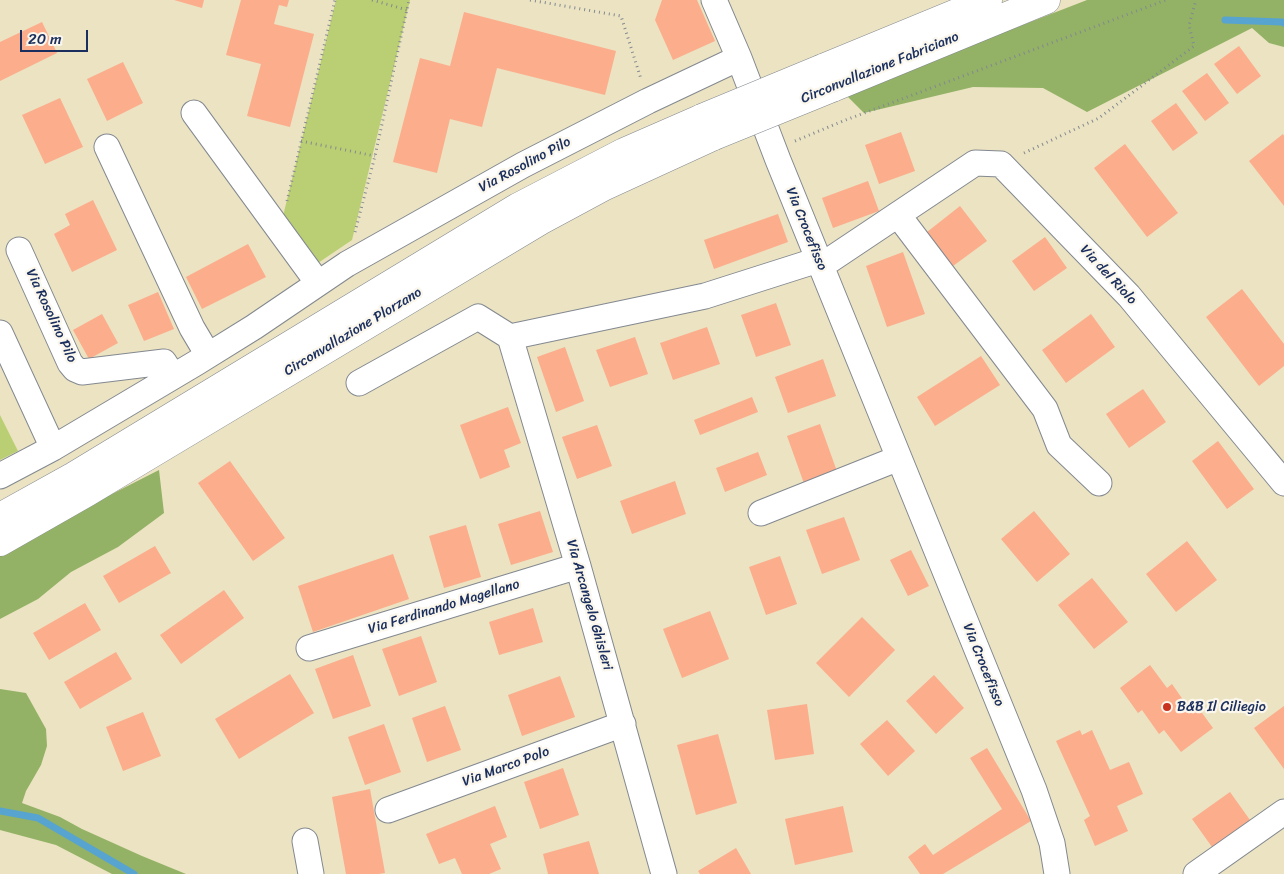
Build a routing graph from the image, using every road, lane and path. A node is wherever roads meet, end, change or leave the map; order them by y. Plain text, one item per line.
1 (335, 0) edge
2 (372, 0) edge
3 (409, 0) edge
4 (530, 0) edge
5 (714, 0) edge
6 (988, 0) edge
7 (1046, 0) edge
8 (1166, 0) edge
9 (1196, 0) edge
10 (407, 10) junction
11 (739, 58) junction
12 (827, 78) junction
13 (648, 100) junction
14 (194, 113) dead end
15 (708, 127) junction
16 (301, 141) junction
17 (107, 147) dead end
18 (774, 150) junction
19 (374, 156) junction
20 (1001, 164) junction
21 (898, 215) junction
22 (280, 230) junction
23 (19, 250) dead end
24 (819, 263) junction
25 (347, 264) junction
26 (318, 283) junction
27 (0, 332) edge
28 (510, 337) junction
29 (208, 355) junction
30 (173, 376) junction
31 (359, 383) dead end
32 (52, 448) junction
33 (899, 458) junction
34 (0, 476) edge
35 (1099, 483) dead end
36 (1284, 484) edge
37 (761, 513) dead end
38 (0, 517) edge
39 (0, 542) edge
40 (578, 566) junction
41 (309, 648) dead end
42 (623, 724) junction
43 (388, 810) dead end
44 (1284, 812) edge
45 (306, 841) dead end
46 (311, 874) edge
47 (664, 874) edge
48 (1057, 874) edge
49 (1196, 874) edge

1 - 16 path
2 - 10 path
3 - 10 path
4 - 13 path
5 - 11 street, Via Crocefisso
6 - 12 highway, Circonvallazione Fabriciano
7 - 12 highway, Circonvallazione Fabriciano
8 - 18 path
9 - 20 path
10 - 19 path
11 - 13 street, Via Rosolino Pilo
11 - 18 street, Via Crocefisso
12 - 15 highway, Circonvallazione Fabriciano, bridge
13 - 25 street, Via Rosolino Pilo
14 - 22 street
15 - 38 highway, Circonvallazione Plorzano
15 - 39 highway, Circonvallazione Plorzano
16 - 19 path
16 - 22 path
17 - 29 street
18 - 24 street, Via Crocefisso
19 - 25 path
20 - 21 street
20 - 36 street, Via del Riolo
21 - 24 street
21 - 35 street
22 - 26 street
23 - 30 street, Via Rosolino Pilo
24 - 28 street
24 - 33 street, Via Crocefisso
25 - 26 street, Via Rosolino Pilo
26 - 29 street, Via Rosolino Pilo
27 - 32 street
28 - 31 street
28 - 40 street, Via Arcangelo Ghisleri
29 - 30 street, Via Rosolino Pilo
30 - 32 street, Via Rosolino Pilo
32 - 34 street, Via Rosolino Pilo
33 - 37 street
33 - 48 street, Via Crocefisso
40 - 41 street, Via Ferdinando Magellano
40 - 42 street, Via Arcangelo Ghisleri
42 - 43 street, Via Marco Polo
42 - 47 street, Via Arcangelo Ghisleri
44 - 49 street
45 - 46 street

